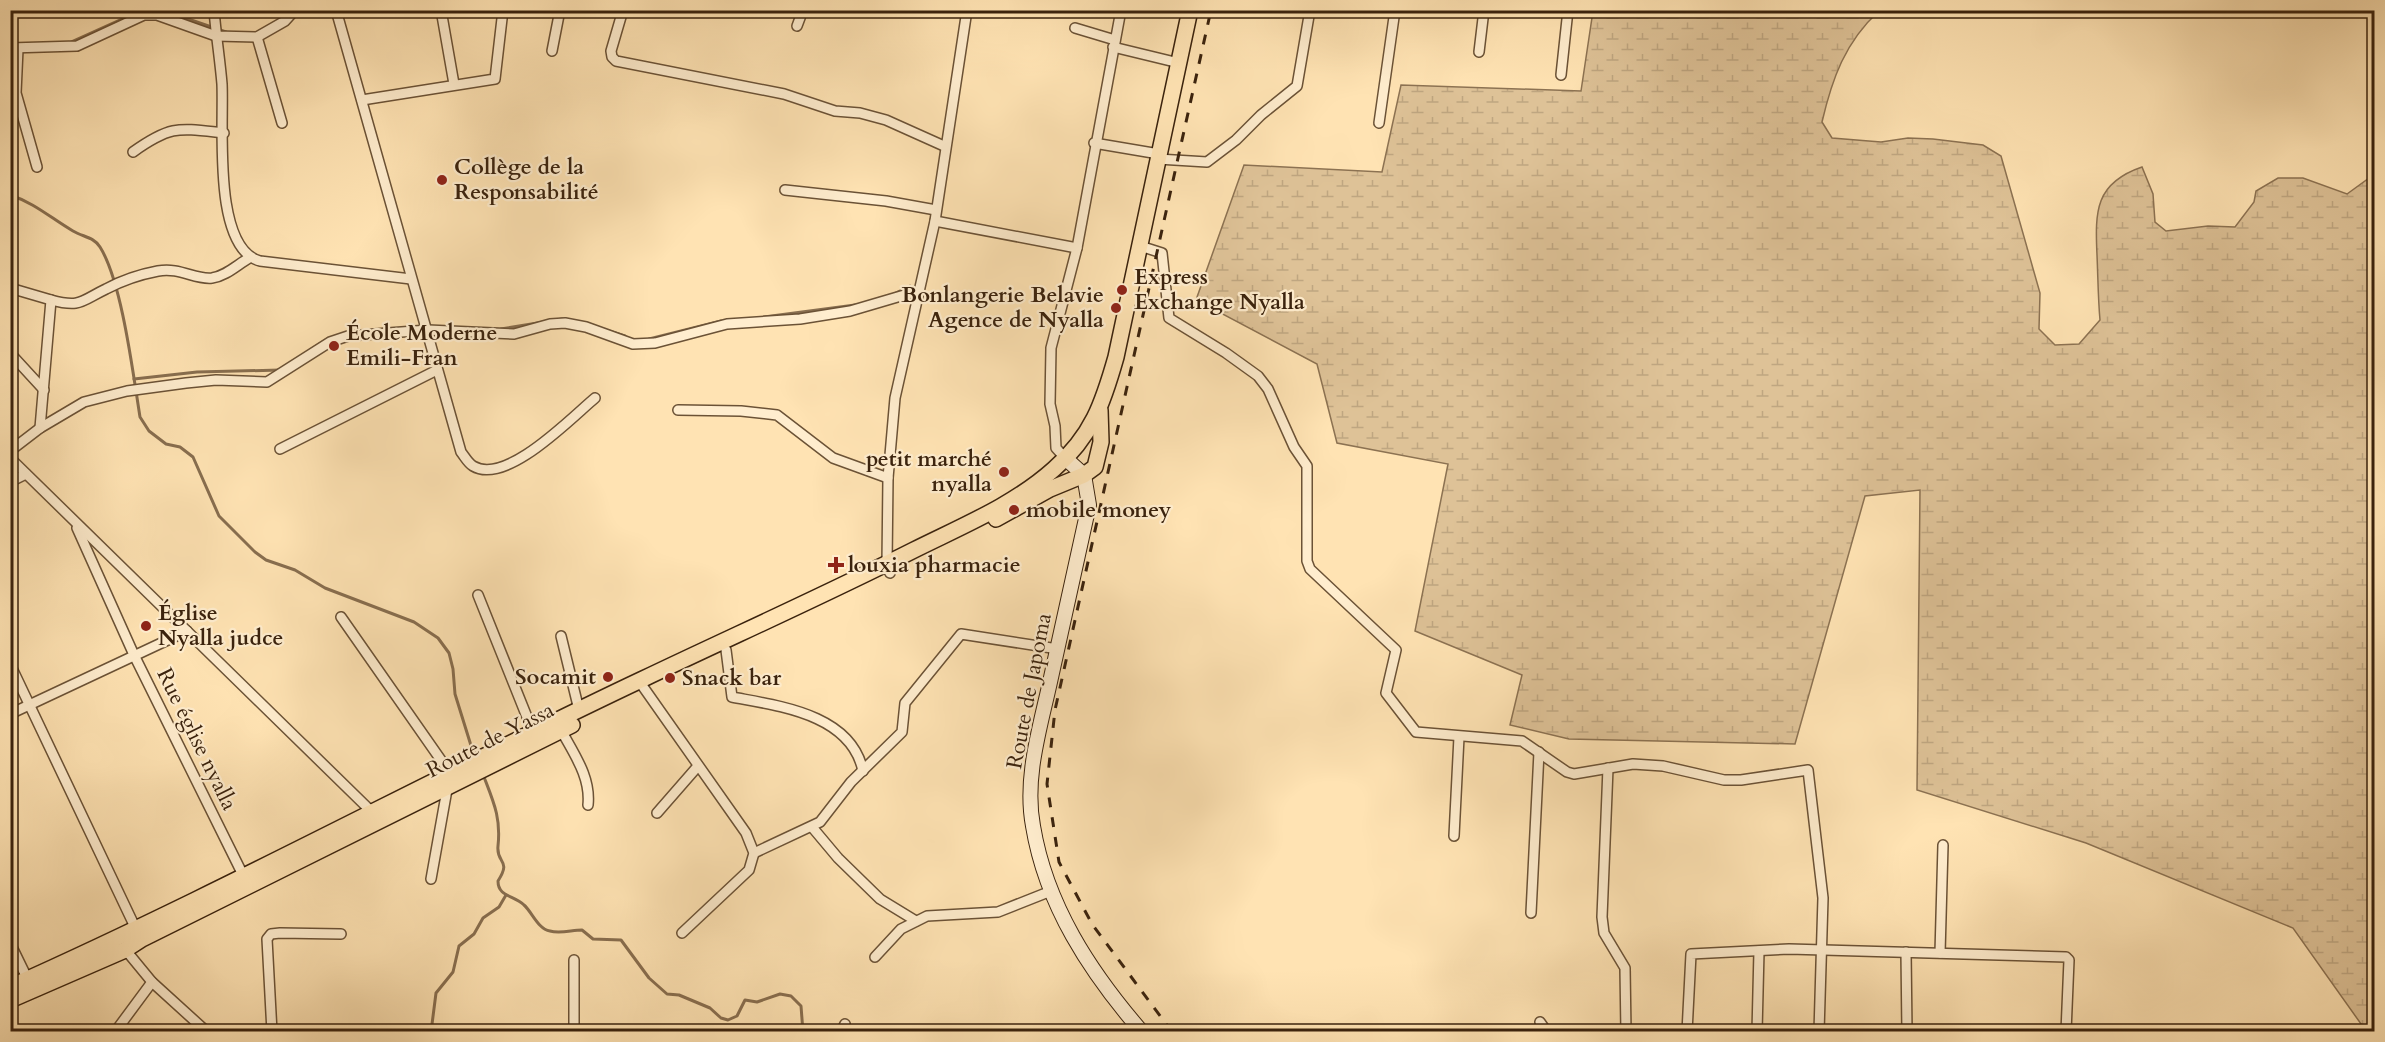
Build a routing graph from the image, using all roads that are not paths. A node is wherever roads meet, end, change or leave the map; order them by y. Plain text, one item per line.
1 (214, 10) edge
2 (295, 10) edge
3 (336, 10) edge
4 (441, 10) edge
5 (503, 10) edge
6 (560, 10) edge
7 (623, 10) edge
8 (803, 10) edge
9 (967, 10) edge
10 (1121, 10) edge
11 (1190, 10) edge
12 (1311, 10) edge
13 (1395, 10) edge
14 (1485, 10) edge
15 (1568, 10) edge
16 (797, 26) dead end
17 (1075, 28) dead end
18 (216, 36) junction
19 (257, 37) junction
20 (1114, 43) junction
21 (14, 49) edge
22 (552, 51) dead end
23 (1479, 52) dead end
24 (1179, 63) junction
25 (1561, 75) dead end
26 (454, 84) junction
27 (362, 100) junction
28 (282, 123) dead end
29 (1378, 123) dead end
30 (224, 133) junction
31 (1094, 143) junction
32 (944, 146) junction
33 (133, 152) dead end
34 (1159, 156) junction
35 (37, 166) dead end
36 (784, 190) dead end
37 (936, 210) junction
38 (935, 221) junction
39 (1140, 246) junction
40 (1077, 248) junction
41 (249, 258) junction
42 (411, 279) junction
43 (10, 288) edge
44 (918, 291) junction
45 (51, 300) junction
46 (428, 330) junction
47 (10, 353) edge
48 (437, 370) junction
49 (44, 390) junction
50 (595, 398) dead end
51 (678, 410) dead end
52 (1100, 410) junction
53 (40, 428) junction
54 (280, 449) dead end
55 (10, 451) edge
56 (10, 458) edge
57 (1065, 458) junction
58 (26, 474) junction
59 (1084, 475) junction
60 (888, 478) junction
61 (10, 482) edge
62 (1023, 500) junction
63 (75, 522) junction
64 (888, 569) junction
65 (478, 595) dead end
66 (341, 617) dead end
67 (187, 631) junction
68 (561, 636) dead end
69 (1058, 649) junction
70 (726, 650) junction
71 (134, 655) junction
72 (10, 664) edge
73 (640, 685) junction
74 (30, 705) junction
75 (579, 710) junction
76 (10, 714) edge
77 (558, 726) junction
78 (533, 732) junction
79 (1458, 737) junction
80 (1539, 752) junction
81 (698, 766) junction
82 (1608, 768) junction
83 (863, 771) junction
84 (448, 780) junction
85 (588, 805) dead end
86 (657, 813) dead end
87 (376, 816) junction
88 (812, 827) junction
89 (1454, 836) dead end
90 (1943, 845) dead end
91 (754, 853) junction
92 (243, 875) junction
93 (431, 879) dead end
94 (1051, 891) junction
95 (1531, 913) dead end
96 (916, 921) junction
97 (135, 927) junction
98 (682, 933) dead end
99 (341, 934) dead end
100 (117, 936) junction
101 (10, 943) edge
102 (125, 950) junction
103 (1759, 951) junction
104 (1822, 952) junction
105 (1906, 952) junction
106 (1940, 953) junction
107 (875, 957) dead end
108 (574, 960) dead end
109 (152, 982) junction
110 (30, 985) junction
111 (10, 987) edge
112 (10, 1000) edge
113 (1540, 1022) dead end
114 (115, 1032) edge
115 (207, 1032) edge
116 (272, 1032) edge
117 (574, 1032) edge
118 (1142, 1032) edge
119 (1547, 1032) edge
120 (1626, 1032) edge
121 (1687, 1032) edge
122 (1757, 1032) edge
123 (1819, 1032) edge
124 (1906, 1032) edge
125 (2066, 1032) edge

1 - 18 street
2 - 19 street
3 - 27 street
4 - 26 street
5 - 26 street
6 - 22 street
7 - 32 street
8 - 16 street
9 - 32 street
10 - 20 street
11 - 24 main road
12 - 34 street
13 - 29 street
14 - 23 street
15 - 25 street
17 - 20 street
18 - 19 street
18 - 21 street
18 - 30 street
19 - 28 street
20 - 24 street
20 - 31 street
21 - 35 street
24 - 34 main road
26 - 27 street
27 - 42 street
30 - 33 street
30 - 41 street
31 - 34 street
31 - 40 street
32 - 37 street
34 - 39 main road
36 - 37 street
37 - 38 street
38 - 40 street
38 - 44 street
39 - 52 main road
39 - 79 street
40 - 57 street
41 - 42 street
41 - 45 street
42 - 46 street
43 - 45 street
44 - 46 street
44 - 60 street
45 - 49 street
46 - 48 street
46 - 53 street
47 - 49 street
48 - 50 street
48 - 54 street
49 - 53 street
51 - 60 street
52 - 57 main road
52 - 59 main road
53 - 55 street
56 - 58 street
57 - 59 street
57 - 62 main road
58 - 61 street
58 - 63 street
59 - 62 main road
59 - 69 street, Route de Japoma
60 - 64 street
62 - 64 main road, Route de Yassa
63 - 67 street
63 - 71 street, Rue église nyalla
64 - 70 main road, Route de Yassa
64 - 73 main road, Route de Yassa
65 - 78 street
66 - 84 street
67 - 71 street
67 - 87 street
68 - 75 street
69 - 83 street
69 - 94 street, Route de Japoma
70 - 73 main road, Route de Yassa
70 - 83 street
71 - 74 street
71 - 92 street, Rue église nyalla
72 - 74 street
73 - 75 main road, Route de Yassa
73 - 77 main road, Route de Yassa
73 - 81 street
74 - 76 street
74 - 97 street
75 - 77 main road, Route de Yassa
77 - 78 main road, Route de Yassa
77 - 84 main road, Route de Yassa
77 - 85 street
78 - 84 main road, Route de Yassa
79 - 80 street
79 - 89 street
80 - 82 street
80 - 95 street
81 - 86 street
81 - 91 street
82 - 104 street
82 - 120 street
83 - 88 street
84 - 87 main road, Route de Yassa
84 - 93 street
87 - 92 main road, Route de Yassa
87 - 102 main road, Route de Yassa
88 - 91 street
88 - 96 street
90 - 106 street
91 - 98 street
92 - 97 main road, Route de Yassa
94 - 96 street
94 - 118 street, Route de Japoma
96 - 107 street
97 - 100 main road, Route de Yassa
99 - 116 street
100 - 102 street
100 - 110 main road, Route de Yassa
101 - 110 street
102 - 109 street
102 - 110 main road, Route de Yassa
103 - 104 street
103 - 121 street
103 - 122 street
104 - 105 street
104 - 123 street
105 - 106 street
105 - 124 street
106 - 125 street
108 - 117 street
109 - 114 street
109 - 115 street
110 - 111 main road, Route de Yassa
110 - 112 main road, Route de Yassa
113 - 119 street

